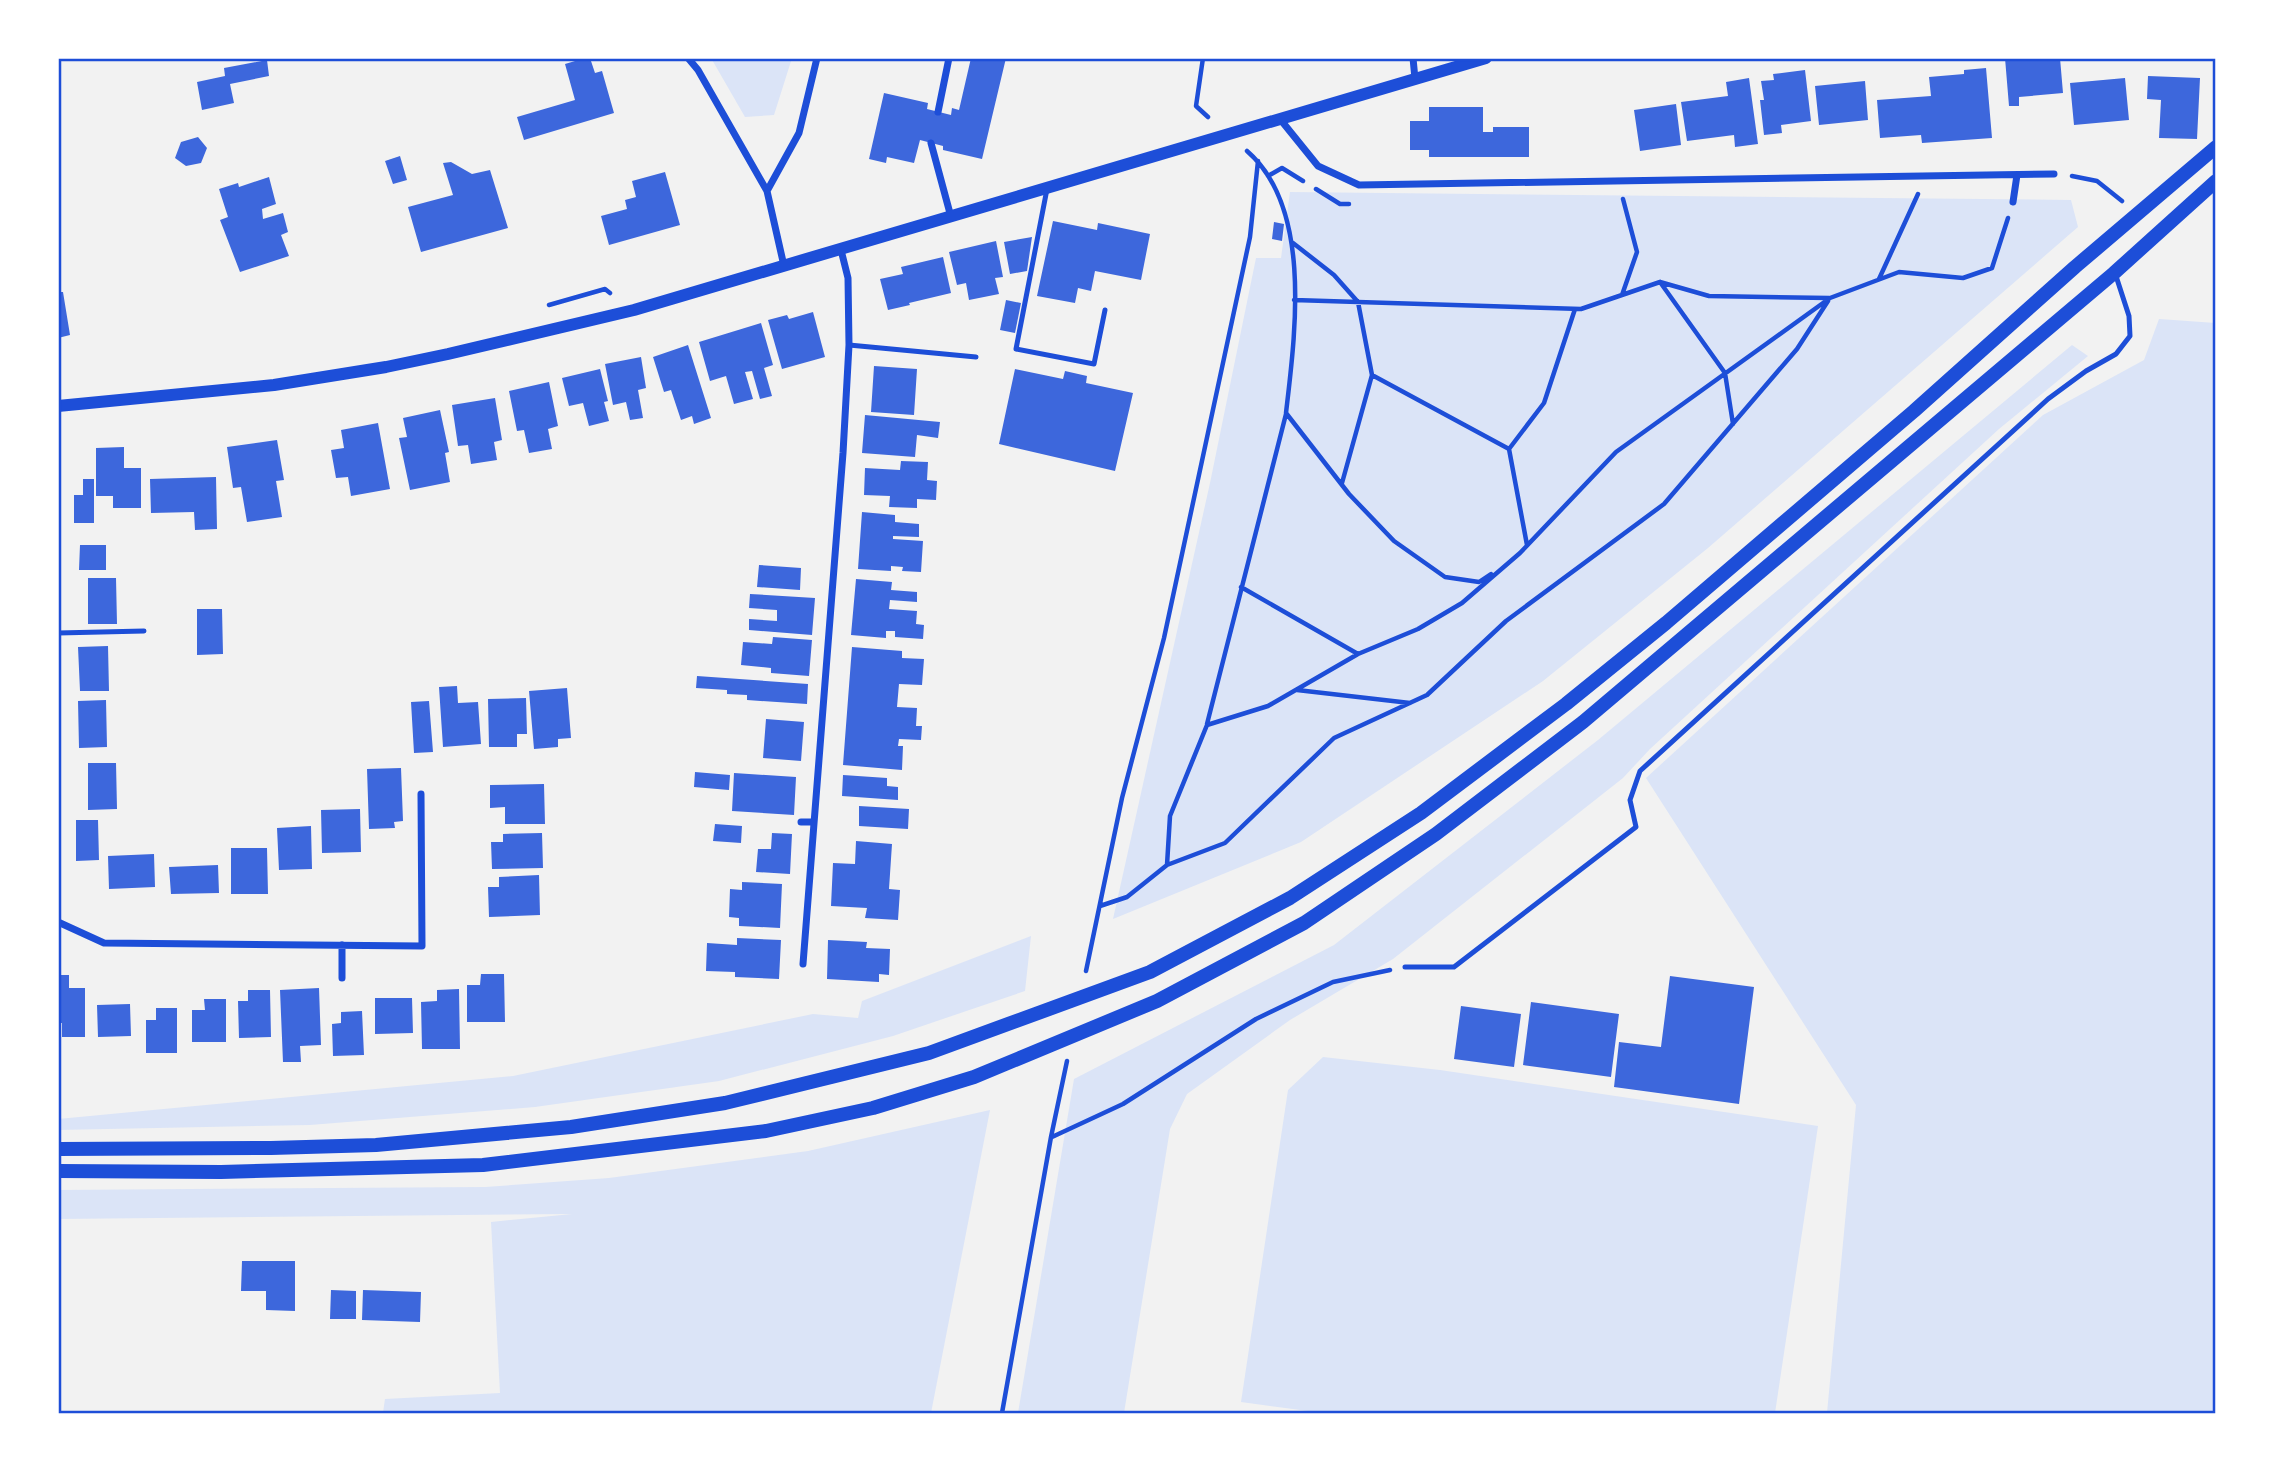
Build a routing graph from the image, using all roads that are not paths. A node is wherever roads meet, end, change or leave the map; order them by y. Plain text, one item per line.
1 (688, 58) edge
2 (817, 58) edge
3 (949, 58) edge
4 (1413, 58) edge
5 (1486, 58) edge
6 (1415, 79) junction
7 (938, 112) dead end
8 (1280, 118) junction
9 (931, 143) dead end
10 (2215, 149) edge
11 (2054, 174) road end
12 (2017, 175) junction
13 (2216, 181) edge
14 (1048, 188) junction
15 (767, 191) junction
16 (2013, 202) road end
17 (951, 217) junction
18 (841, 250) junction
19 (784, 267) junction
20 (2115, 273) junction
21 (1105, 310) dead end
22 (849, 345) junction
23 (976, 357) dead end
24 (58, 406) edge
25 (144, 631) dead end
26 (58, 633) edge
27 (421, 794) dead end
28 (801, 822) dead end
29 (812, 822) junction
30 (58, 922) edge
31 (342, 945) junction
32 (803, 964) dead end
33 (1405, 967) road end
34 (342, 978) dead end
35 (58, 1149) edge
36 (58, 1171) edge

1 - 15 street
2 - 15 street
3 - 7 street
4 - 6 street
5 - 6 street
6 - 8 street
8 - 12 street
8 - 14 street
9 - 17 street
10 - 35 main road
11 - 12 street
12 - 16 street
13 - 20 main road
14 - 17 street
14 - 21 lane
15 - 19 street
17 - 18 street
18 - 19 street
18 - 22 street
19 - 24 street
20 - 33 lane
20 - 36 main road
22 - 23 lane
22 - 29 street
25 - 26 lane
27 - 31 street
28 - 29 street
29 - 32 street
30 - 31 street
31 - 34 street

